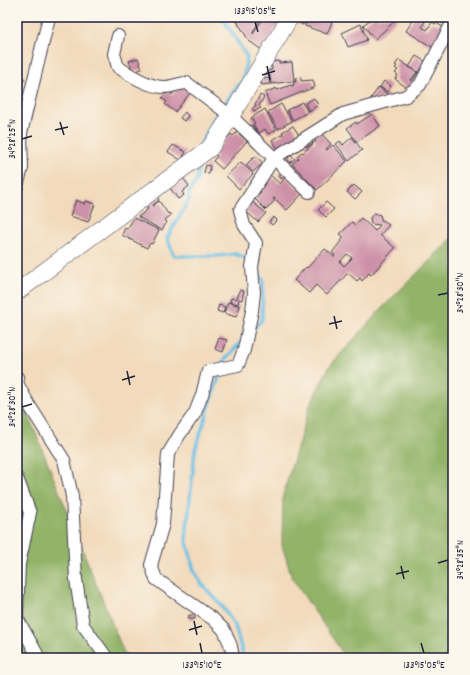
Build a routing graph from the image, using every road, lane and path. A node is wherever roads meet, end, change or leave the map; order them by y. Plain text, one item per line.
1 (49, 17) edge
2 (290, 17) edge
3 (453, 21) edge
4 (118, 36) dead end
5 (231, 116) junction
6 (274, 158) junction
7 (17, 186) edge
8 (309, 192) dead end
9 (17, 292) edge
10 (17, 377) edge
11 (17, 478) edge
12 (38, 658) edge
13 (107, 658) edge
14 (233, 658) edge

1 - 7 street
2 - 5 street
3 - 6 street
4 - 5 street
5 - 6 street
5 - 9 street
6 - 8 street
6 - 14 street
10 - 13 street
11 - 12 street

